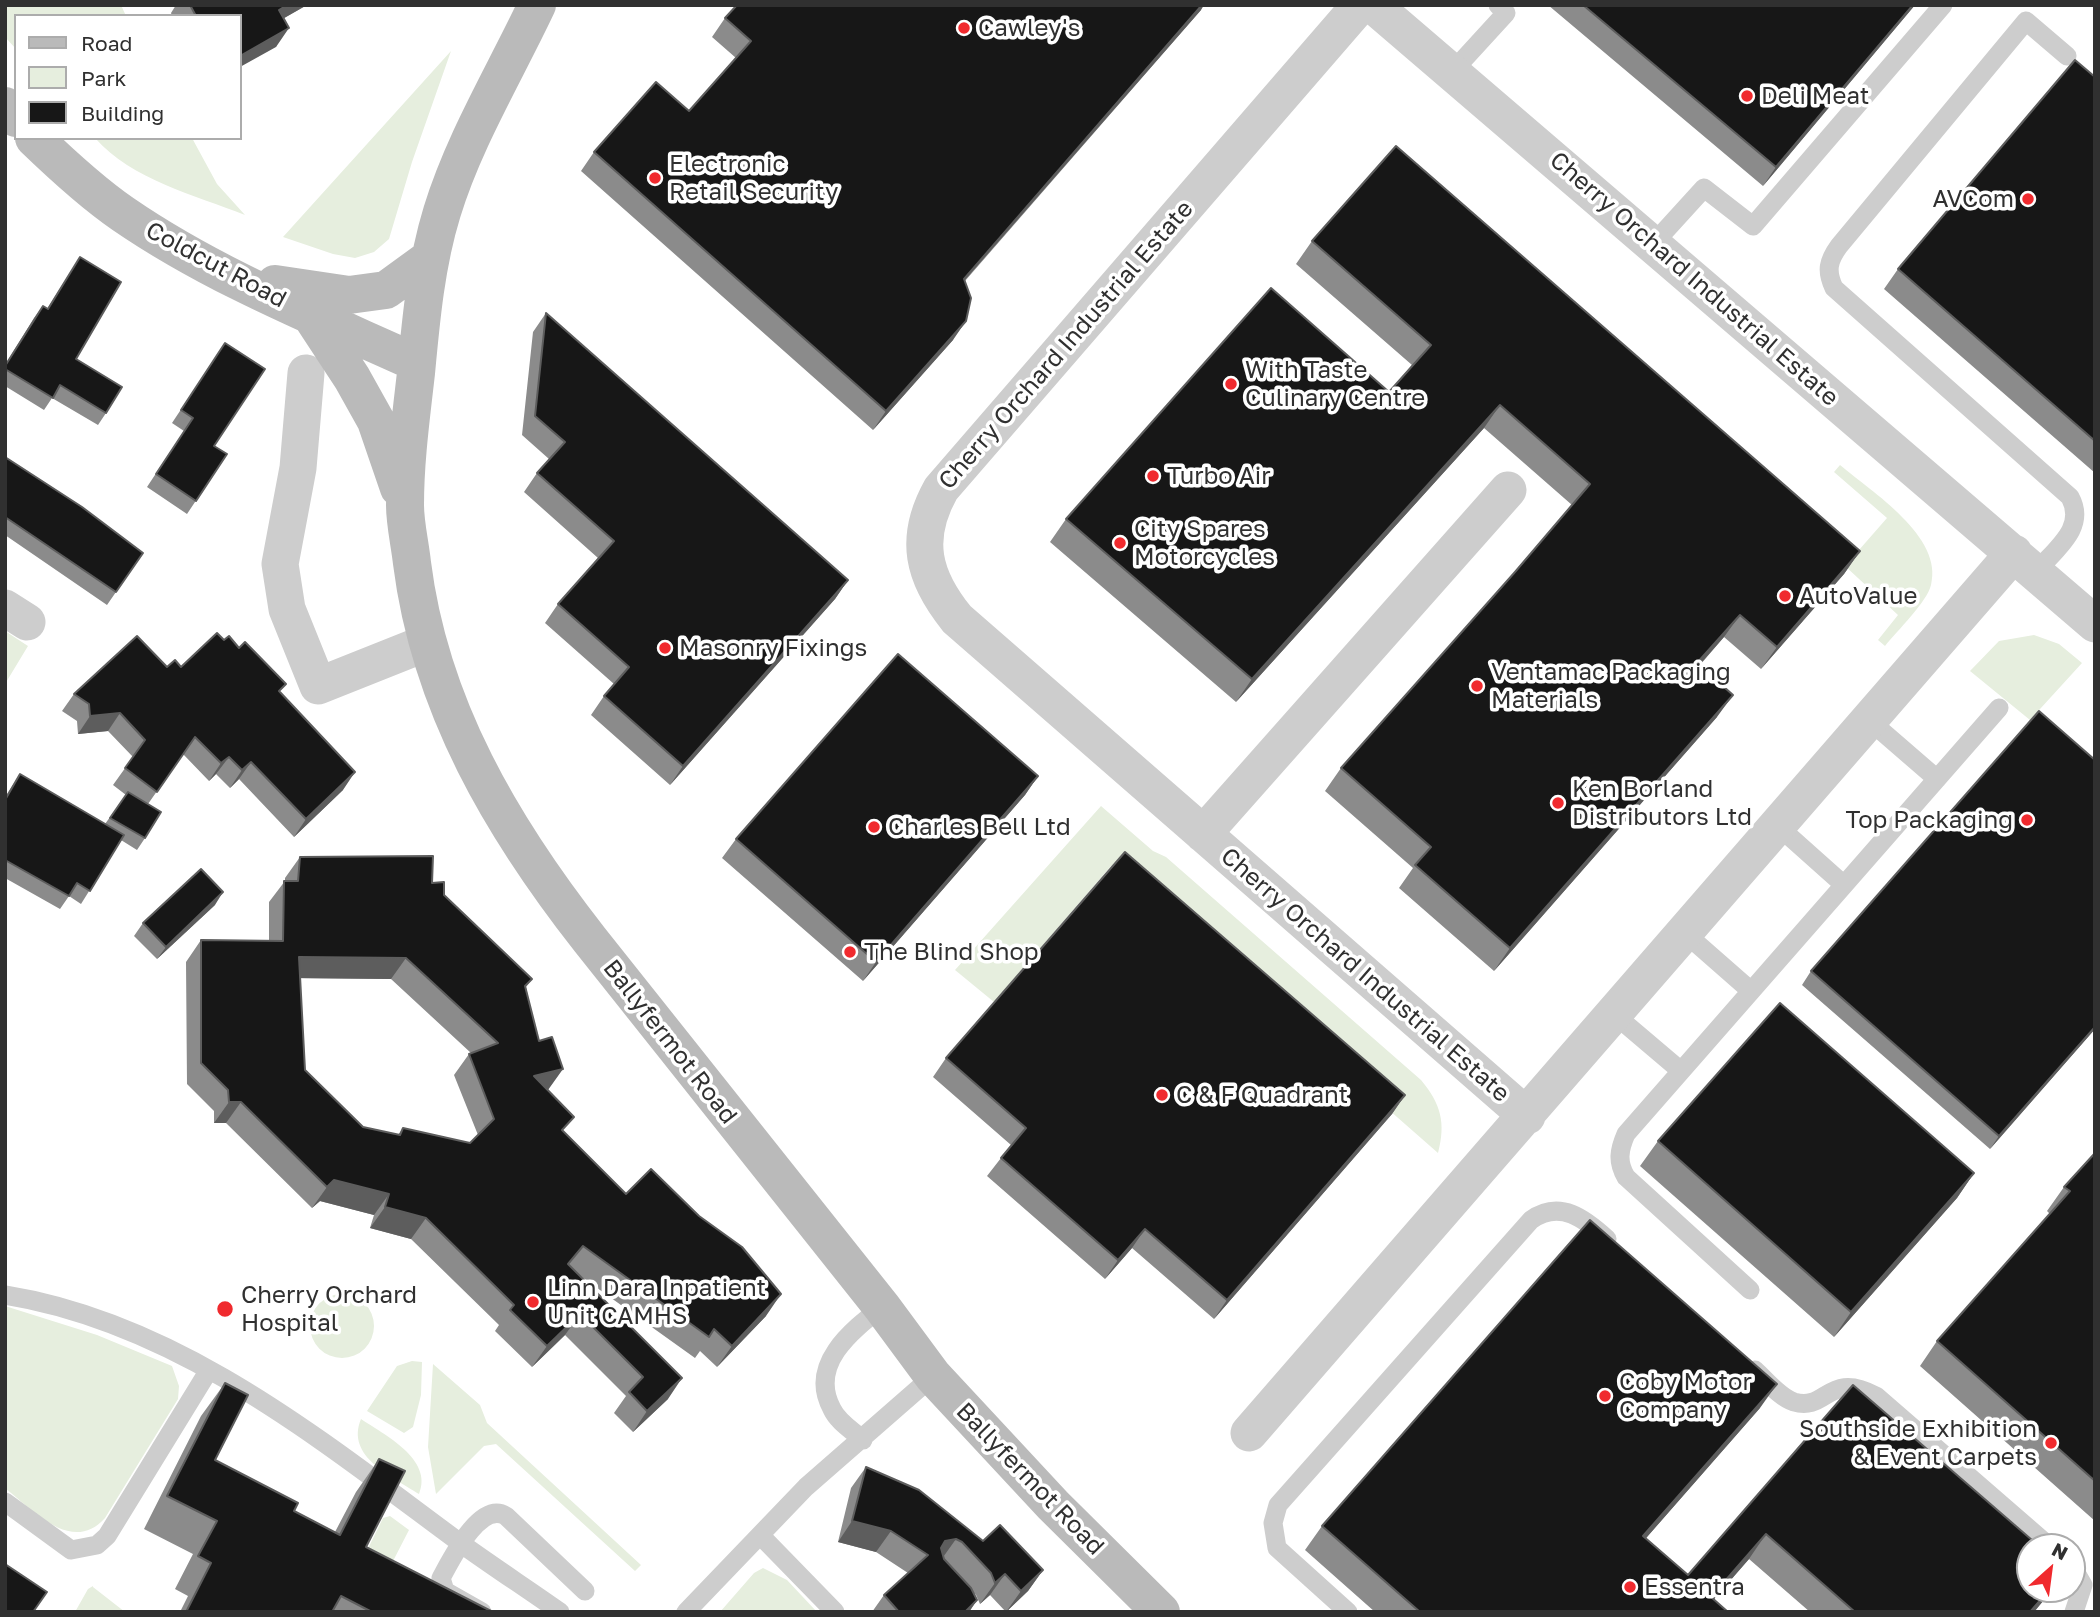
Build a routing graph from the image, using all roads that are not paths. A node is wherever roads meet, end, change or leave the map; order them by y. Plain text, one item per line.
1 (537, 5) edge
2 (1360, 5) edge
3 (1373, 5) edge
4 (1498, 5) edge
5 (1943, 5) edge
6 (2067, 56) dead end
7 (1452, 72) junction
8 (36, 140) edge
9 (1653, 244) junction
10 (430, 258) junction
11 (238, 279) junction
12 (310, 313) junction
13 (417, 363) junction
14 (306, 373) dead end
15 (1508, 489) dead end
16 (405, 507) junction
17 (2025, 563) junction
18 (2095, 624) edge
19 (426, 643) junction
20 (1999, 708) dead end
21 (1870, 721) junction
22 (1937, 779) junction
23 (1779, 827) junction
24 (1203, 834) junction
25 (1844, 886) junction
26 (1686, 934) junction
27 (1751, 991) junction
28 (1615, 1015) junction
29 (1681, 1071) junction
30 (1527, 1116) junction
31 (1626, 1256) edge
32 (1750, 1290) dead end
33 (5, 1295) edge
34 (882, 1307) junction
35 (1739, 1356) edge
36 (209, 1370) junction
37 (933, 1376) junction
38 (1249, 1433) dead end
39 (863, 1440) junction
40 (5, 1502) edge
41 (2034, 1533) edge
42 (760, 1535) junction
43 (460, 1542) junction
44 (585, 1591) dead end
45 (482, 1612) edge
46 (560, 1612) edge
47 (686, 1612) edge
48 (835, 1612) edge
49 (1161, 1612) edge
50 (1349, 1612) edge

1 - 10 main road, Ballyfermot Road
2 - 24 street, Cherry Orchard Industrial Estate
3 - 7 street, Cherry Orchard Industrial Estate
4 - 7 lane
5 - 9 lane
6 - 17 lane
7 - 9 street, Cherry Orchard Industrial Estate
8 - 11 main road, Coldcut Road
9 - 17 street, Cherry Orchard Industrial Estate
10 - 11 main road
10 - 13 main road, Ballyfermot Road
11 - 12 main road, Coldcut Road
12 - 13 main road, Coldcut Road
12 - 16 main road
13 - 16 main road, Ballyfermot Road
14 - 19 street
15 - 24 street, Cherry Orchard Industrial Estate
16 - 19 main road, Ballyfermot Road
17 - 18 street, Cherry Orchard Industrial Estate
17 - 21 street, Cherry Orchard Industrial Estate
19 - 34 main road, Ballyfermot Road
20 - 22 lane
21 - 22 lane
21 - 23 street, Cherry Orchard Industrial Estate
22 - 25 lane
23 - 25 lane
23 - 26 street, Cherry Orchard Industrial Estate
24 - 30 street, Cherry Orchard Industrial Estate
25 - 27 lane
26 - 27 lane
26 - 28 street, Cherry Orchard Industrial Estate
27 - 29 lane
28 - 29 lane
28 - 30 street, Cherry Orchard Industrial Estate
29 - 32 lane
30 - 38 street, Cherry Orchard Industrial Estate
31 - 50 lane
33 - 36 lane
34 - 37 main road, Ballyfermot Road
34 - 39 lane
35 - 41 lane
36 - 40 lane
36 - 43 lane
37 - 39 lane
37 - 49 main road, Ballyfermot Road
39 - 42 lane
42 - 47 lane
42 - 48 lane
43 - 44 lane
43 - 45 lane
43 - 46 lane

